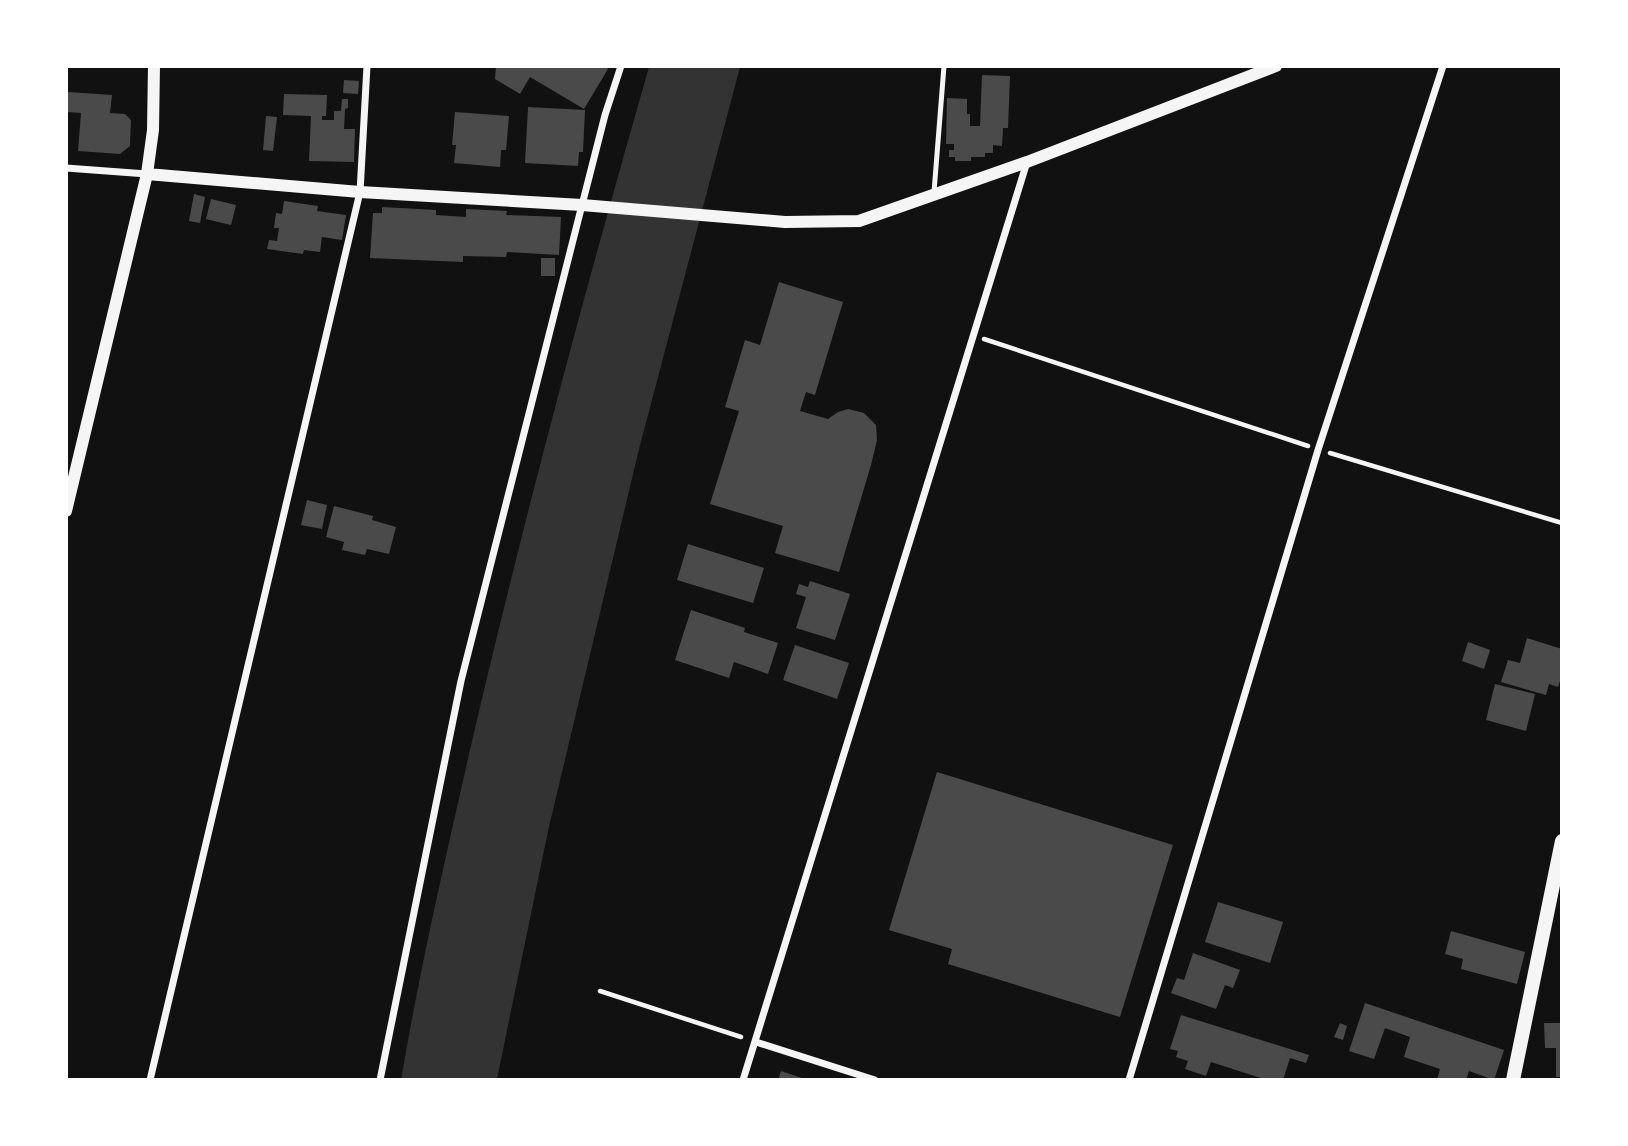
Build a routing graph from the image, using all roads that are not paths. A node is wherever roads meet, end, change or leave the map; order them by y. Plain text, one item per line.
1 (154, 66) edge
2 (368, 66) edge
3 (621, 66) edge
4 (944, 66) edge
5 (1276, 66) edge
6 (1443, 66) edge
7 (1027, 162) junction
8 (66, 167) edge
9 (147, 174) junction
10 (360, 192) junction
11 (934, 195) junction
12 (582, 205) junction
13 (66, 511) edge
14 (1562, 841) edge
15 (756, 1042) junction
16 (150, 1080) edge
17 (380, 1080) edge
18 (743, 1080) edge
19 (876, 1080) edge
20 (1129, 1080) edge
21 (1513, 1080) edge

1 - 9 street
2 - 10 street
3 - 12 street
4 - 11 lane
5 - 7 street
6 - 20 street
7 - 11 street
7 - 15 street
8 - 9 street
9 - 10 street
9 - 13 street
10 - 12 street
10 - 16 street
11 - 12 street
12 - 17 street
14 - 21 main road
15 - 18 street
15 - 19 street

